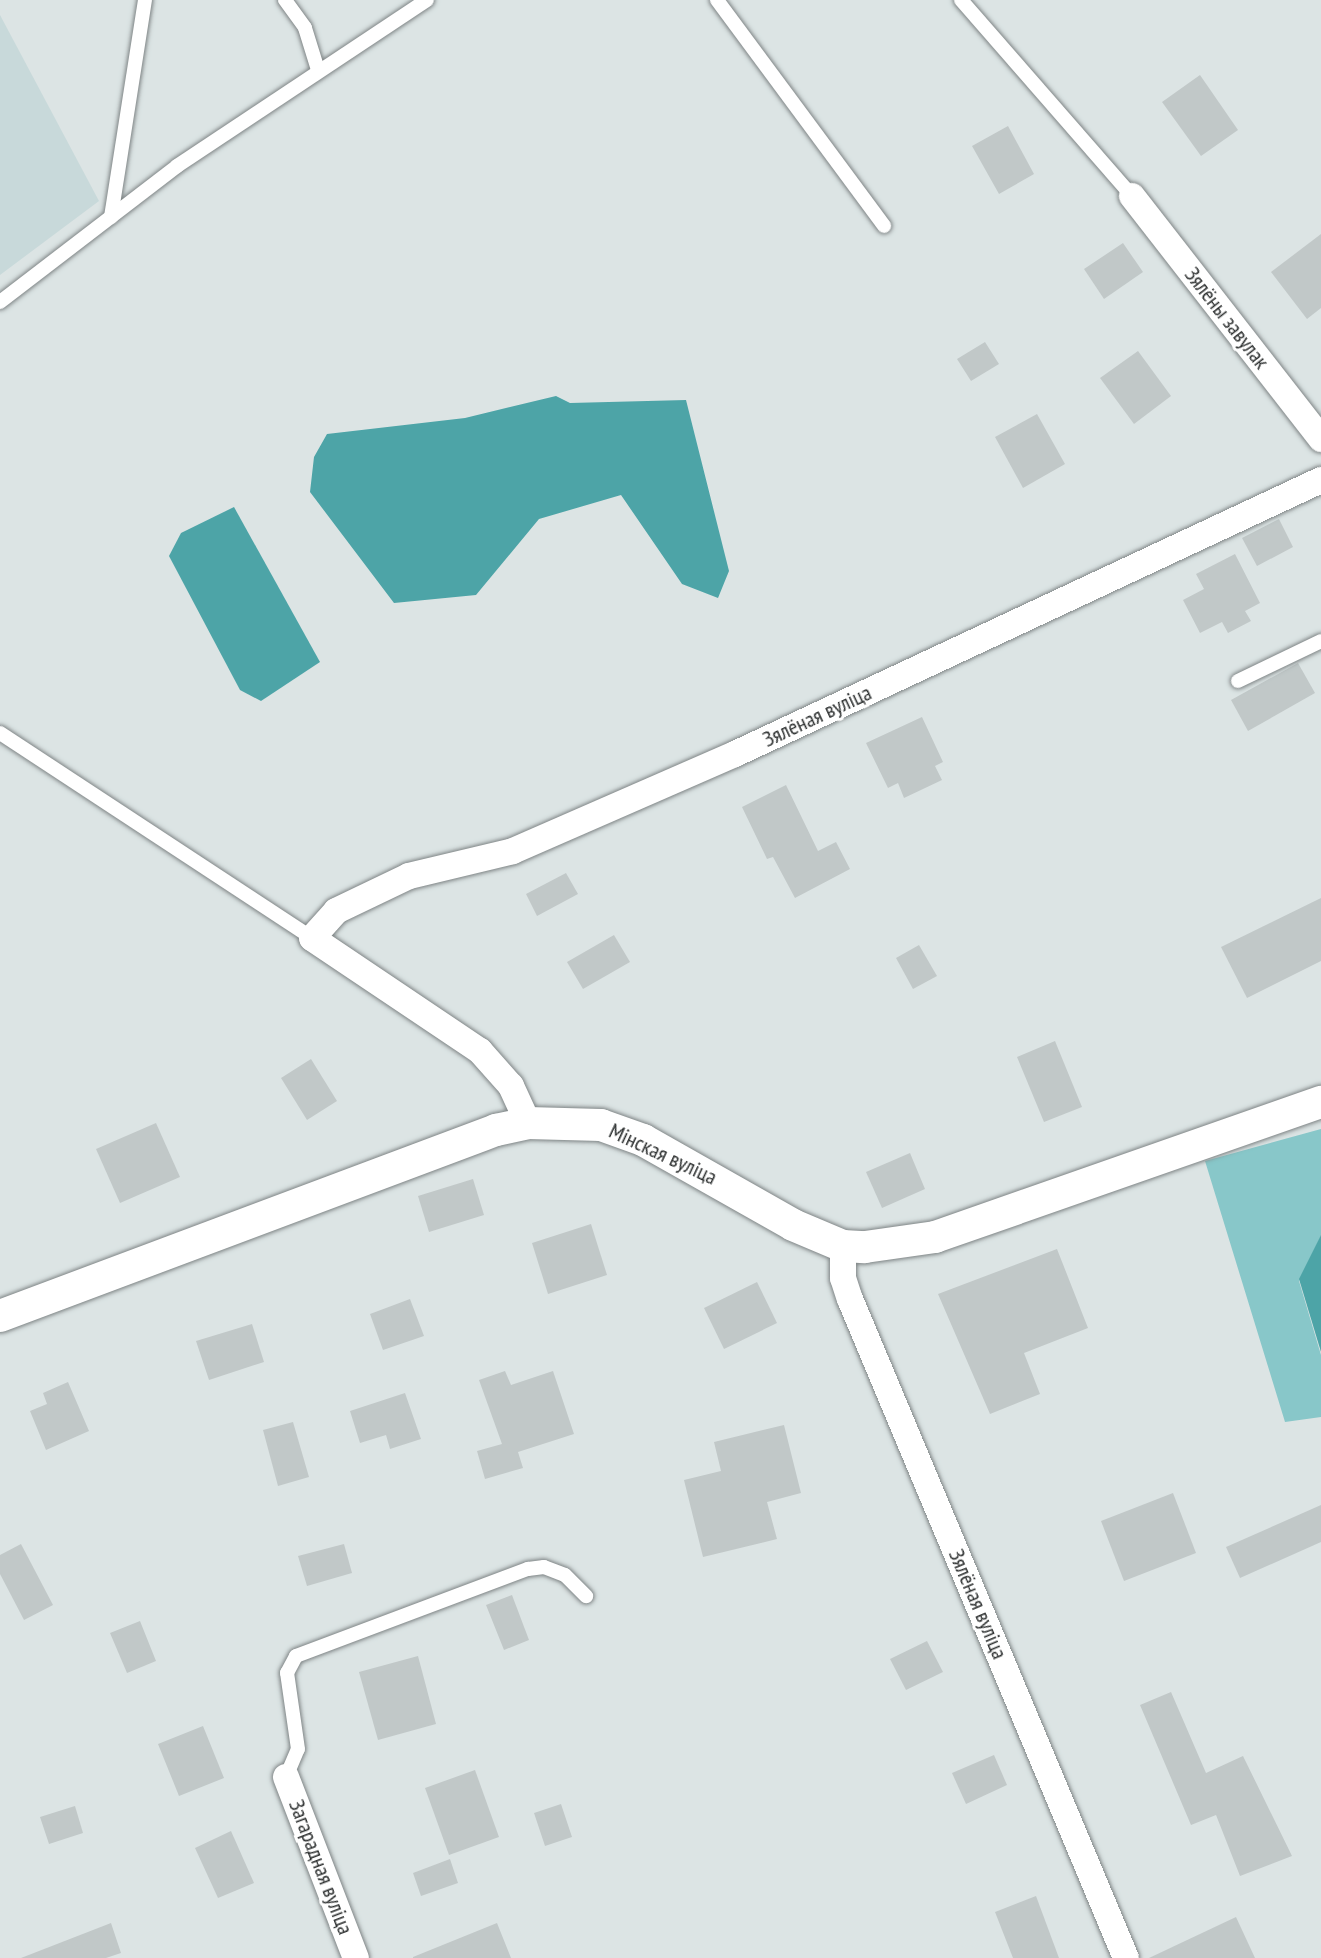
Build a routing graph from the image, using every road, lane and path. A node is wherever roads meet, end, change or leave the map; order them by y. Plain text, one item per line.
1 (145, 0) edge
2 (285, 0) edge
3 (427, 0) edge
4 (717, 0) edge
5 (961, 0) edge
6 (318, 70) junction
7 (1132, 196) joint
8 (111, 217) junction
9 (884, 226) dead end
10 (0, 302) edge
11 (1321, 439) edge
12 (1321, 480) edge
13 (1321, 641) edge
14 (1238, 681) dead end
15 (0, 733) edge
16 (312, 938) junction
17 (1321, 1102) edge
18 (528, 1123) junction
19 (843, 1246) junction
20 (0, 1316) edge
21 (586, 1596) dead end
22 (286, 1777) joint
23 (356, 1958) edge
24 (1126, 1958) edge

1 - 8 lane
2 - 6 lane
3 - 6 lane
4 - 9 lane
5 - 7 lane
6 - 8 lane
7 - 11 street, Зялёны завулак
8 - 10 lane
12 - 16 street, Зялёная вуліца
13 - 14 lane
15 - 16 lane
16 - 18 street
17 - 19 street, Мінская вуліца
18 - 19 street, Мінская вуліца
18 - 20 street, Мінская вуліца
19 - 24 street, Зялёная вуліца
21 - 22 lane
22 - 23 street, Загарадная вуліца

